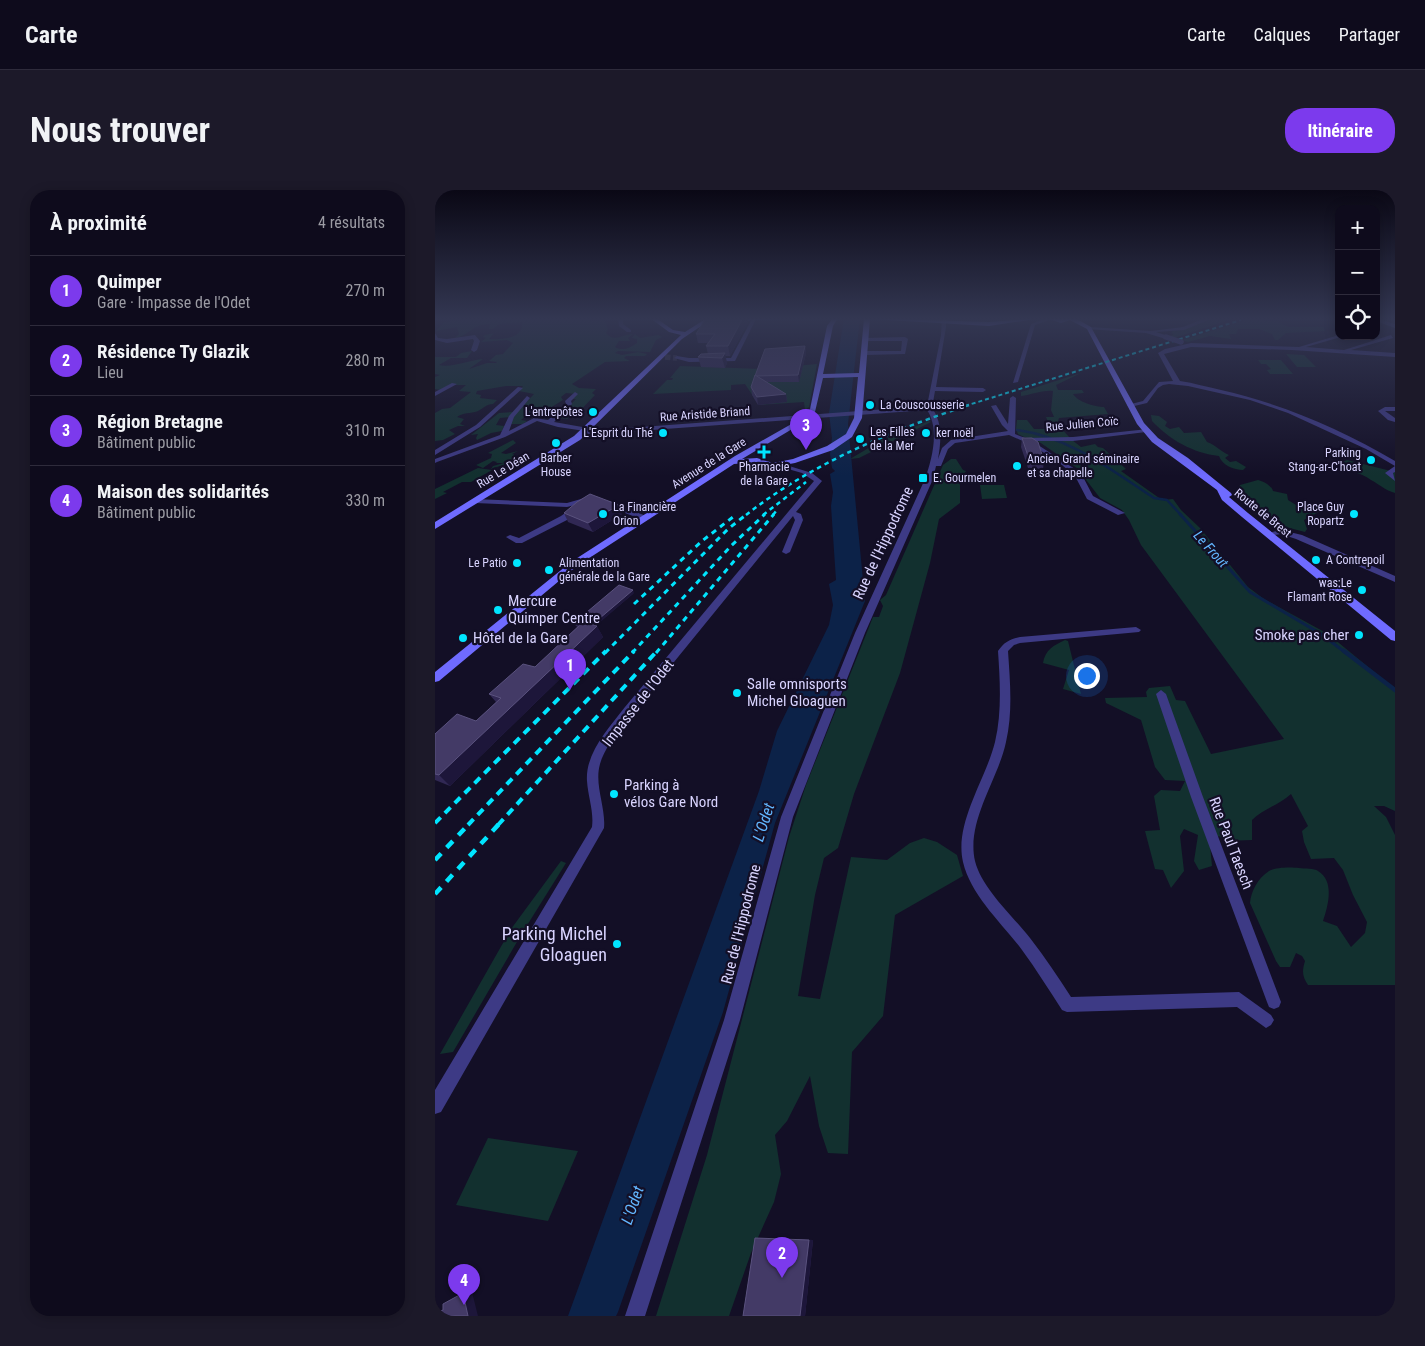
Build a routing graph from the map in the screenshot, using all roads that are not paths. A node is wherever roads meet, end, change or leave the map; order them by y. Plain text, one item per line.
1 (648, 371) edge
2 (821, 371) edge
3 (862, 371) edge
4 (936, 371) edge
5 (1019, 371) edge
6 (1112, 371) edge
7 (1170, 371) edge
8 (862, 374) junction
9 (1172, 374) junction
10 (820, 376) junction
11 (1015, 382) dead end
12 (1177, 382) junction
13 (1164, 383) junction
14 (454, 384) dead end
15 (520, 388) dead end
16 (933, 389) junction
17 (983, 390) dead end
18 (435, 394) edge
19 (575, 394) dead end
20 (527, 398) dead end
21 (1013, 398) dead end
22 (1130, 405) junction
23 (994, 406) dead end
24 (929, 408) junction
25 (1395, 409) edge
26 (859, 414) junction
27 (807, 417) junction
28 (1395, 420) edge
29 (549, 422) junction
30 (1146, 430) junction
31 (584, 431) junction
32 (1013, 435) junction
33 (503, 436) junction
34 (754, 449) junction
35 (435, 453) edge
36 (757, 460) junction
37 (435, 461) edge
38 (735, 462) junction
39 (1395, 464) edge
40 (795, 466) junction
41 (1395, 468) edge
42 (931, 473) junction
43 (1395, 479) edge
44 (475, 501) junction
45 (581, 502) junction
46 (792, 513) junction
47 (1121, 513) dead end
48 (647, 518) junction
49 (435, 526) edge
50 (1271, 534) junction
51 (510, 537) dead end
52 (786, 552) dead end
53 (1395, 579) edge
54 (1136, 630) dead end
55 (1395, 637) edge
56 (435, 678) edge
57 (1161, 694) dead end
58 (1274, 1002) dead end
59 (1266, 1020) dead end
60 (435, 1106) edge
61 (635, 1316) edge

1 - 31 main road, Rue Le Déan
2 - 10 main road
3 - 8 main road
4 - 16 street
5 - 11 street
6 - 22 main road
7 - 9 street
8 - 10 main road
8 - 26 main road
9 - 12 street
9 - 13 street
10 - 27 main road
12 - 13 street
12 - 39 street
13 - 22 street
14 - 18 street
15 - 35 street
16 - 17 street
16 - 24 street
19 - 29 street
20 - 33 street
21 - 32 street
22 - 30 main road
23 - 32 street
24 - 26 street
24 - 42 street, Rue de l'Hippodrome
25 - 28 street
26 - 27 street, Rue Aristide Briand
26 - 40 main road
27 - 31 street, Rue Aristide Briand
27 - 34 main road, Avenue de la Gare
29 - 31 street, Rue Aristide Briand
29 - 33 street, Rue Aristide Briand
30 - 32 street, Rue Julien Coïc
30 - 50 main road, Route de Brest
31 - 44 main road, Rue Le Déan
32 - 42 street, Rue Julien Coïc
32 - 47 street
33 - 37 street, Rue Aristide Briand
34 - 36 main road
34 - 38 main road, Avenue de la Gare
36 - 38 main road
36 - 40 main road
38 - 48 main road, Avenue de la Gare
40 - 46 street, Impasse de l'Odet
41 - 43 street
42 - 61 street, Rue de l'Hippodrome
44 - 45 street
44 - 49 main road, Rue Le Déan
45 - 48 street
45 - 51 street
46 - 52 street
46 - 60 street, Impasse de l'Odet
48 - 56 main road, Avenue de la Gare
50 - 53 street
50 - 55 main road, Route de Brest
54 - 59 street
57 - 58 street, Rue Paul Taesch

